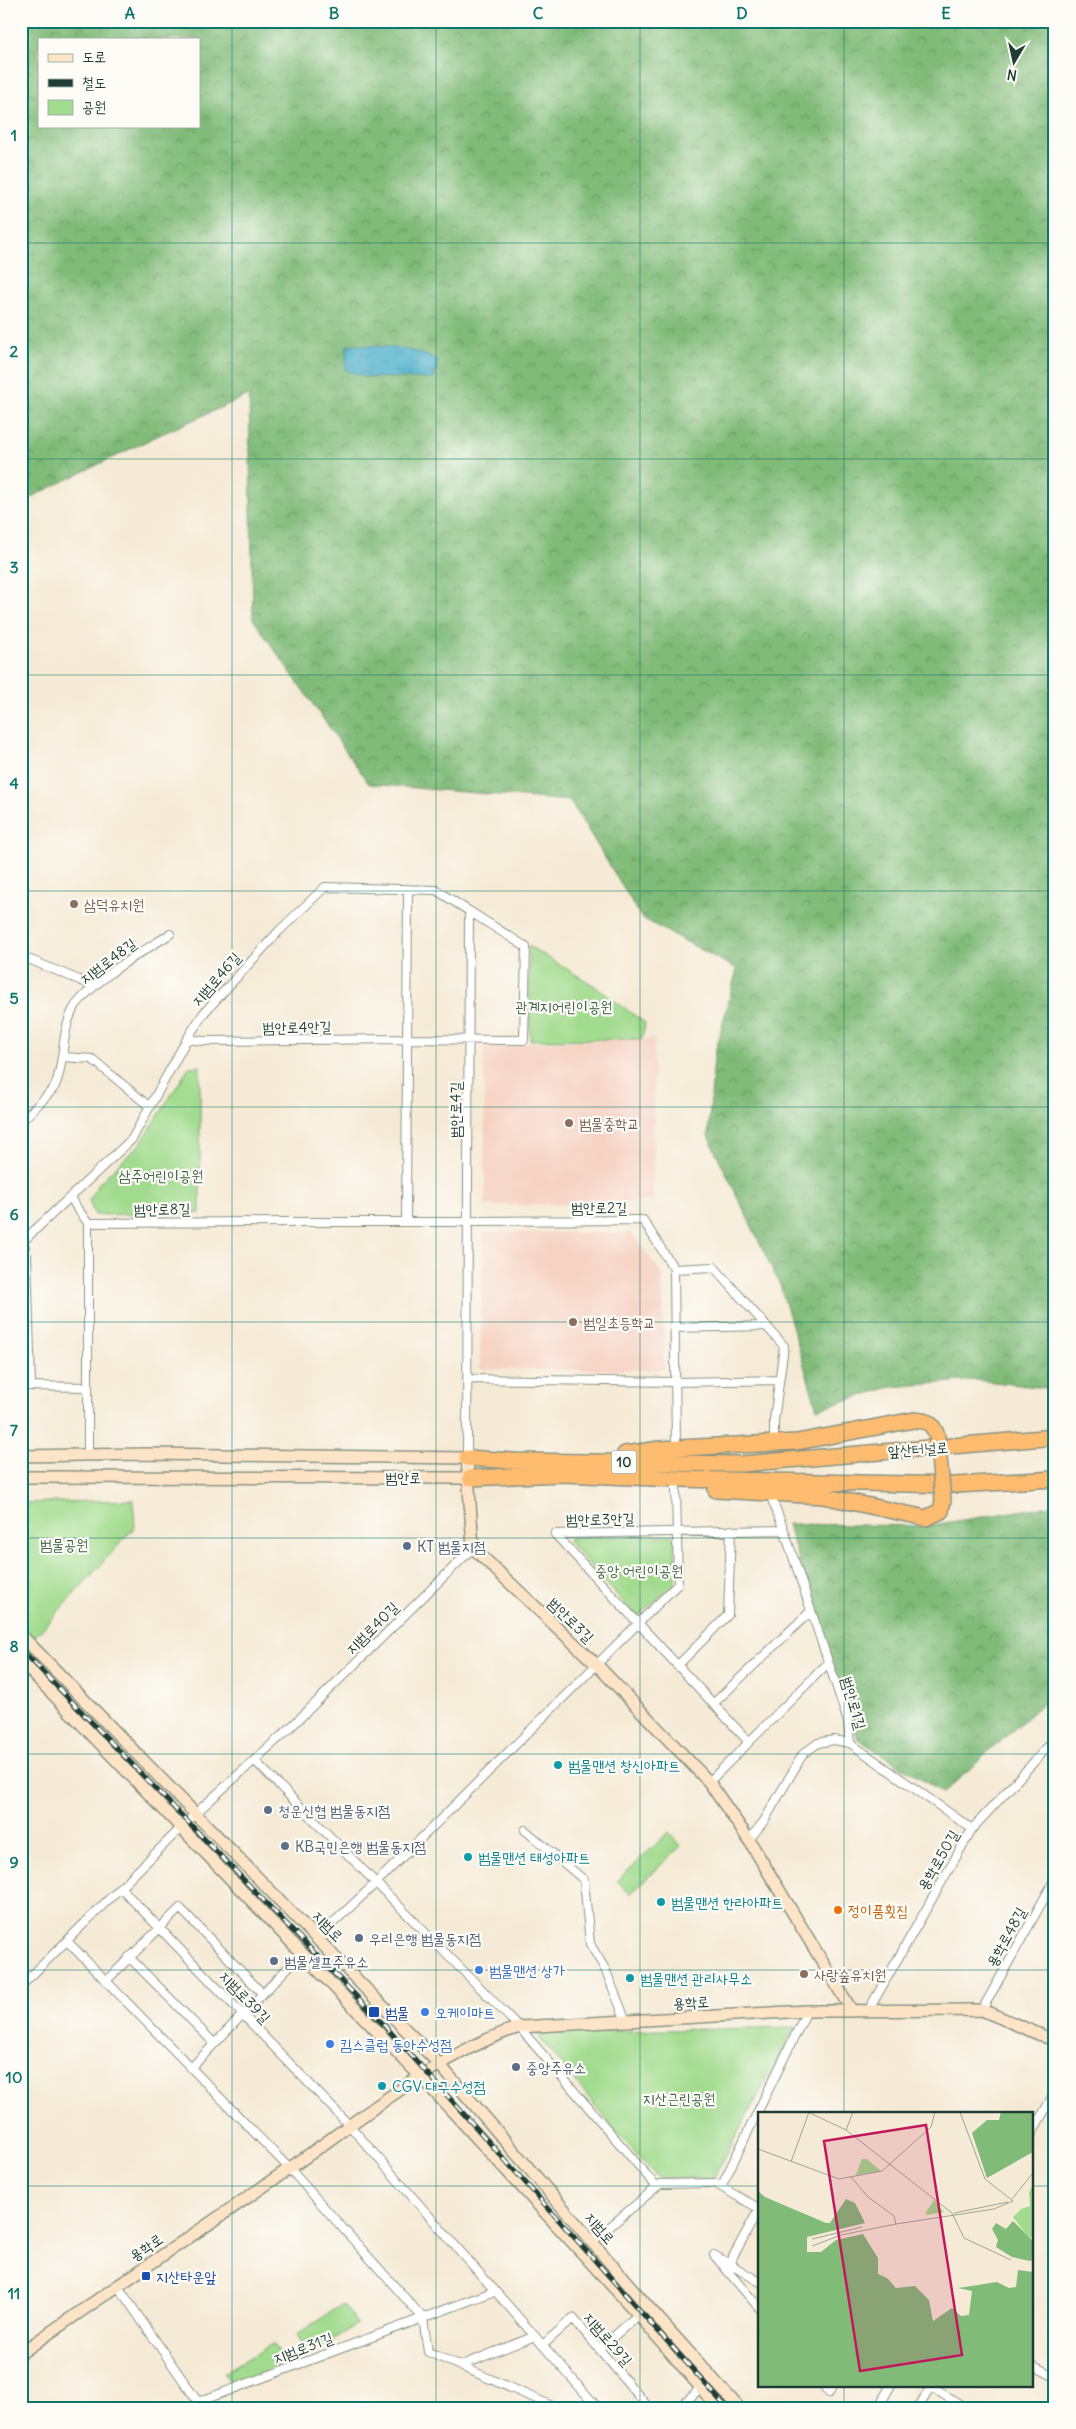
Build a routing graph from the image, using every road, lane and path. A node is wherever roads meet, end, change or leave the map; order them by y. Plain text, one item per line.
1 (408, 889) junction
2 (469, 911) junction
3 (170, 934) dead end
4 (21, 956) edge
5 (94, 986) junction
6 (407, 1039) junction
7 (187, 1040) junction
8 (469, 1040) junction
9 (63, 1057) junction
10 (150, 1107) junction
11 (21, 1122) edge
12 (71, 1196) junction
13 (406, 1220) junction
14 (468, 1220) junction
15 (88, 1223) junction
16 (22, 1239) edge
17 (674, 1269) junction
18 (766, 1326) junction
19 (674, 1328) junction
20 (468, 1379) junction
21 (779, 1380) junction
22 (675, 1382) junction
23 (21, 1386) edge
24 (31, 1386) junction
25 (87, 1386) junction
26 (1055, 1437) edge
27 (774, 1444) junction
28 (676, 1448) junction
29 (88, 1455) junction
30 (21, 1456) edge
31 (467, 1458) junction
32 (580, 1461) junction
33 (781, 1462) joint
34 (562, 1474) junction
35 (21, 1477) edge
36 (470, 1478) junction
37 (1055, 1480) edge
38 (676, 1487) junction
39 (770, 1494) junction
40 (731, 1530) junction
41 (784, 1530) junction
42 (679, 1531) junction
43 (473, 1548) junction
44 (811, 1611) junction
45 (638, 1624) junction
46 (21, 1635) edge
47 (21, 1661) edge
48 (828, 1664) junction
49 (596, 1665) junction
50 (677, 1666) junction
51 (712, 1704) junction
52 (1055, 1739) edge
53 (749, 1742) junction
54 (850, 1743) junction
55 (258, 1758) junction
56 (709, 1782) junction
57 (196, 1813) junction
58 (181, 1828) junction
59 (972, 1829) junction
60 (525, 1830) dead end
61 (749, 1840) junction
62 (1055, 1879) edge
63 (377, 1882) junction
64 (120, 1887) junction
65 (160, 1928) junction
66 (318, 1938) junction
67 (66, 1941) junction
68 (302, 1953) junction
69 (129, 1957) junction
70 (106, 1981) junction
71 (22, 1982) edge
72 (262, 1993) junction
73 (982, 2010) junction
74 (807, 2011) junction
75 (852, 2011) junction
76 (868, 2011) junction
77 (242, 2015) junction
78 (626, 2021) junction
79 (518, 2027) junction
80 (1055, 2041) edge
81 (214, 2043) junction
82 (440, 2065) junction
83 (191, 2068) junction
84 (421, 2077) junction
85 (1055, 2092) edge
86 (350, 2126) junction
87 (1034, 2129) edge
88 (290, 2168) junction
89 (656, 2186) junction
90 (721, 2186) junction
91 (758, 2208) edge
92 (758, 2213) edge
93 (592, 2242) junction
94 (729, 2264) junction
95 (758, 2281) edge
96 (117, 2285) junction
97 (495, 2291) junction
98 (648, 2307) junction
99 (758, 2307) edge
100 (638, 2315) junction
101 (423, 2318) junction
102 (534, 2336) junction
103 (543, 2345) junction
104 (600, 2349) junction
105 (21, 2353) edge
106 (460, 2366) junction
107 (1034, 2366) edge
108 (1055, 2377) edge
109 (712, 2378) junction
110 (824, 2386) edge
111 (832, 2386) edge
112 (890, 2386) edge
113 (700, 2388) junction
114 (197, 2405) edge
115 (557, 2408) edge
116 (598, 2408) edge
117 (649, 2408) edge
118 (678, 2408) edge
119 (718, 2408) edge
120 (739, 2408) edge
121 (878, 2408) edge
122 (918, 2408) edge
123 (966, 2408) edge

1 - 2 street
1 - 6 street
1 - 7 street, 지범로46길
2 - 8 street, 범안로4길
2 - 8 street, 범안로4안길
3 - 5 street, 지범로48길
4 - 5 street
5 - 9 street, 지범로48길
6 - 7 street, 범안로4안길
6 - 8 street, 범안로4안길
6 - 13 street
7 - 10 street, 지범로46길
8 - 14 street, 범안로4길
9 - 10 street
9 - 11 street, 지범로48길
10 - 12 street, 지범로46길
12 - 15 street
12 - 16 street, 지범로46길
13 - 14 street, 범안로8길
13 - 15 street, 범안로8길
14 - 17 street, 범안로2길
14 - 20 street, 범안로4길
15 - 25 street
16 - 24 street, 지범로46길
17 - 18 street
17 - 19 street
18 - 19 street
18 - 21 street
19 - 22 street
20 - 22 street
20 - 31 street, 범안로4길
21 - 22 street
21 - 27 street
22 - 28 street
23 - 24 street
24 - 25 street
25 - 29 street
26 - 33 highway, 앞산터널로 / 10
27 - 28 highway
27 - 39 highway, bridge
28 - 32 highway
29 - 30 main road, 범안로 / 10
29 - 31 main road, 범안로 / 10
31 - 32 highway, 범안로 / 10
31 - 36 main road
32 - 33 highway, 범안로 / 10
34 - 36 highway, 범안로 / 10
34 - 37 highway, 범안로 / 10
34 - 38 highway
35 - 36 main road, 범안로 / 10
36 - 43 main road
38 - 39 highway
38 - 42 street
39 - 41 street
40 - 41 street, 범안로3안길
40 - 42 street, 범안로3안길
40 - 50 street
41 - 44 street, 범안로1길
42 - 45 street
42 - 45 street, 범안로3안길
43 - 49 main road, 범안로3길
43 - 55 street, 지범로40길
44 - 48 street, 범안로1길
44 - 51 street
45 - 49 street
45 - 50 street, 범안로3안길
46 - 57 main road, 지범로
47 - 58 main road
48 - 53 street
48 - 54 street, 범안로1길
49 - 56 main road, 범안로3길
49 - 63 street
50 - 51 street, 범안로3안길
51 - 53 street, 범안로3안길
52 - 59 street, 용학로50길
53 - 56 street
54 - 59 street, 범안로1길
54 - 61 street
55 - 57 street
55 - 63 street
56 - 61 main road, 범안로3길
57 - 58 street
57 - 66 main road, 지범로
58 - 64 street
58 - 68 main road
59 - 76 street, 용학로50길
60 - 78 street
61 - 75 main road, 범안로3길
62 - 73 street, 용학로48길
63 - 66 street
63 - 79 street
64 - 65 street, 지범로39길
64 - 67 street
65 - 69 street
65 - 72 street
65 - 77 street, 지범로39길
66 - 82 main road, 지범로
67 - 70 street
67 - 71 street
68 - 72 street
68 - 84 main road
69 - 70 street
69 - 81 street
70 - 83 street
72 - 77 street
73 - 76 main road, 용학로
73 - 80 main road, 용학로
74 - 75 main road, 용학로
74 - 78 main road, 용학로
74 - 90 street
75 - 76 main road, 용학로
77 - 81 street
77 - 86 street, 지범로39길
78 - 79 main road, 용학로
79 - 82 main road, 용학로
79 - 89 street
81 - 83 street
82 - 84 main road, 용학로
82 - 93 main road, 지범로
83 - 88 street
84 - 86 main road, 용학로
84 - 100 main road
85 - 87 street
86 - 88 main road, 용학로
86 - 97 street
88 - 96 main road, 용학로
88 - 101 street
89 - 90 street
89 - 93 street
90 - 91 street
92 - 94 street
93 - 98 main road, 지범로
94 - 95 street
94 - 99 street
96 - 105 main road, 용학로
96 - 114 street
97 - 101 street, 지범로31길
97 - 102 street
98 - 100 street
98 - 109 main road, 지범로
100 - 104 street
100 - 113 main road
101 - 106 street
101 - 114 street, 지범로31길
102 - 103 street
102 - 106 street
103 - 104 street, 지범로29길
103 - 116 street
104 - 117 street, 지범로29길
106 - 115 street
107 - 108 street
109 - 113 street
109 - 120 main road, 지범로
110 - 111 street
112 - 121 street
113 - 118 street
113 - 119 main road
122 - 123 street

